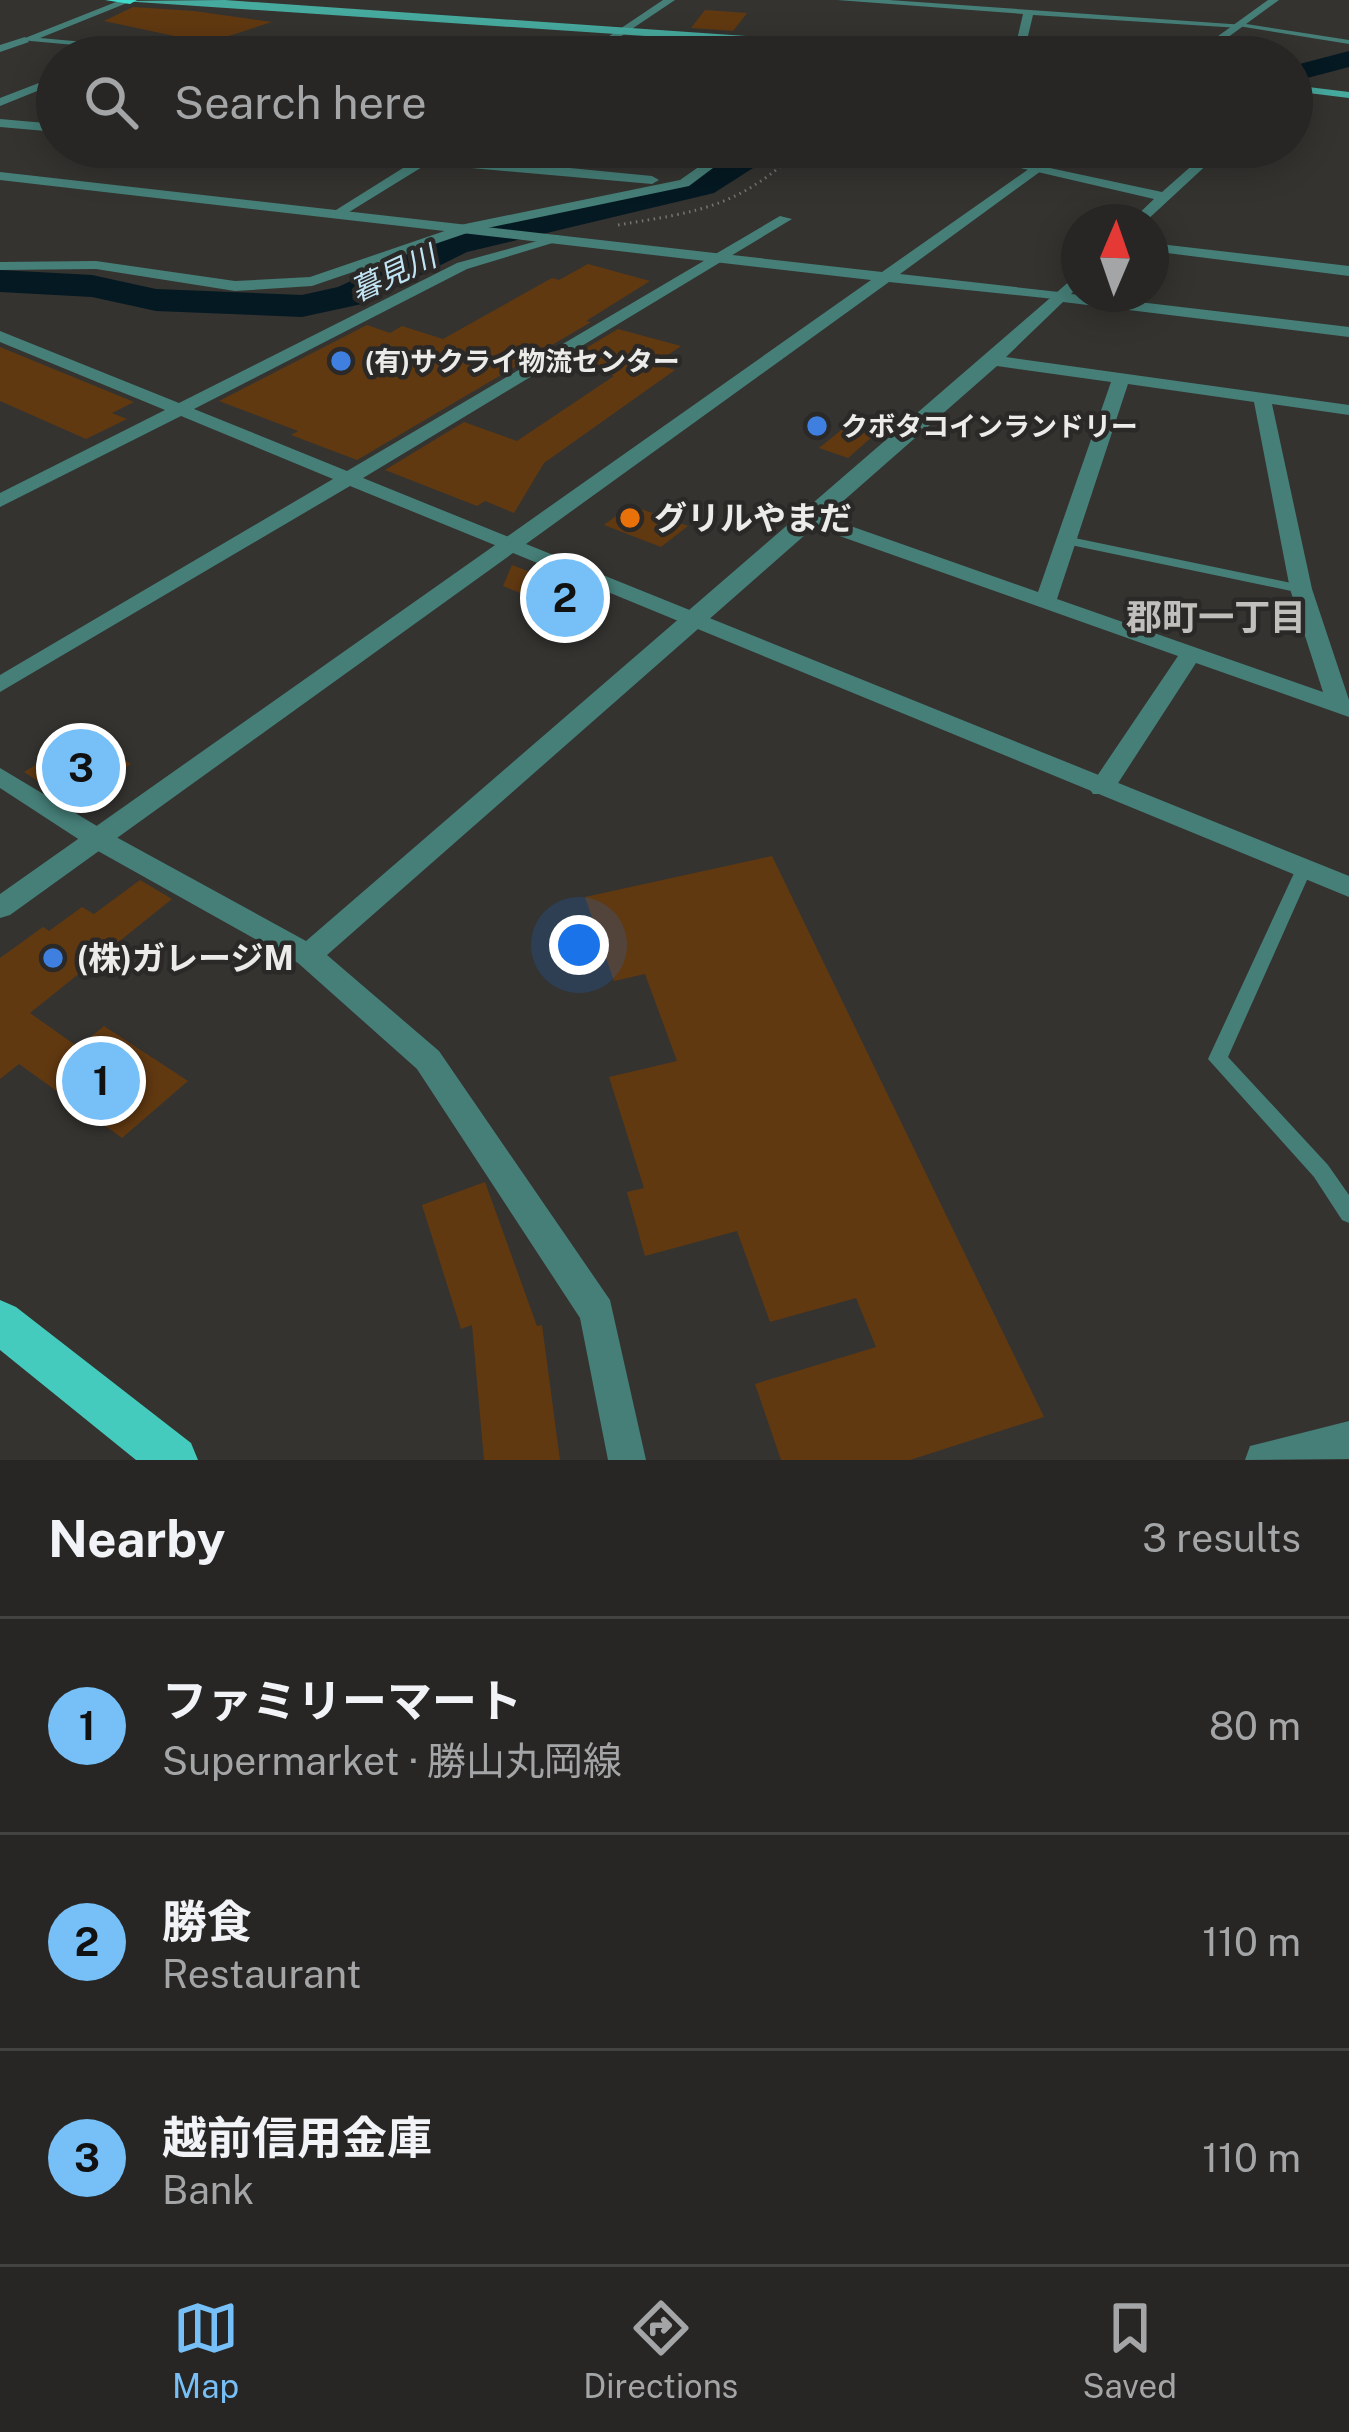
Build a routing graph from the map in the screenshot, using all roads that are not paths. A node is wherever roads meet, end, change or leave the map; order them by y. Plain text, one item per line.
1 (112, 0) edge
2 (129, 0) edge
3 (183, 0) edge
4 (670, 0) edge
5 (842, 0) edge
6 (1083, 0) edge
7 (1274, 0) edge
8 (1029, 12) junction
9 (1082, 15) junction
10 (1240, 25) junction
11 (1349, 30) edge
12 (621, 32) junction
13 (36, 36) edge
14 (36, 36) edge
15 (615, 36) edge
16 (673, 36) edge
17 (682, 36) edge
18 (1023, 36) edge
19 (1224, 36) edge
20 (1310, 36) edge
21 (1313, 36) edge
22 (0, 38) edge
23 (26, 40) junction
24 (1336, 40) junction
25 (36, 41) edge
26 (1349, 42) edge
27 (0, 49) edge
28 (36, 88) edge
29 (1313, 93) edge
30 (1347, 96) edge
31 (0, 102) edge
32 (0, 123) edge
33 (36, 126) edge
34 (412, 168) edge
35 (496, 168) edge
36 (706, 168) edge
37 (1033, 168) edge
38 (1196, 168) edge
39 (1038, 169) junction
40 (0, 176) edge
41 (685, 183) junction
42 (1164, 196) junction
43 (1156, 204) edge
44 (341, 213) junction
45 (785, 219) dead end
46 (470, 226) junction
47 (549, 238) junction
48 (1169, 249) edge
49 (721, 258) junction
50 (0, 266) edge
51 (1349, 271) edge
52 (884, 278) junction
53 (1059, 297) junction
54 (1349, 332) edge
55 (0, 336) edge
56 (993, 360) junction
57 (1121, 378) junction
58 (1262, 398) junction
59 (181, 410) junction
60 (1349, 410) edge
61 (351, 480) junction
62 (0, 501) edge
63 (811, 519) junction
64 (1065, 540) junction
65 (509, 544) junction
66 (1301, 589) junction
67 (1046, 603) junction
68 (693, 620) junction
69 (1190, 655) junction
70 (0, 685) edge
71 (1345, 708) edge
72 (0, 776) edge
73 (1102, 788) junction
74 (98, 839) junction
75 (1303, 871) junction
76 (1349, 887) edge
77 (0, 908) edge
78 (308, 955) junction
79 (1349, 1213) edge
80 (0, 1322) edge
81 (1349, 1440) edge
82 (174, 1460) edge
83 (627, 1460) edge
84 (1264, 1460) edge

1 - 2 highway
2 - 12 main road
2 - 14 street
3 - 12 main road
4 - 12 street
5 - 8 street
6 - 9 street
7 - 10 street
8 - 9 street
8 - 18 street
9 - 10 street
10 - 19 street
10 - 20 lane
11 - 24 lane
12 - 15 street
12 - 16 main road
12 - 17 main road
13 - 23 street
21 - 24 lane
22 - 23 street
23 - 25 street
23 - 27 street
24 - 26 lane
28 - 31 street
29 - 30 main road
32 - 33 street
34 - 44 street
35 - 41 street
36 - 41 street
37 - 39 street
38 - 42 street
39 - 42 street
39 - 52 street
40 - 44 street
41 - 46 street
42 - 43 street
44 - 46 street
45 - 49 street
46 - 47 street
46 - 50 street
47 - 49 street
47 - 59 street
48 - 51 street
49 - 52 street
49 - 61 street
52 - 53 street
52 - 65 street
53 - 54 street
53 - 56 street
55 - 59 street
56 - 57 street
56 - 63 street
57 - 58 street
57 - 64 street
58 - 60 street
58 - 66 street
59 - 61 street
59 - 62 street
61 - 65 street
61 - 70 street
63 - 67 street
63 - 68 street
64 - 66 lane
64 - 67 street
65 - 68 street
65 - 74 street
66 - 71 street
67 - 69 street
68 - 73 street
68 - 78 street
69 - 71 street
69 - 73 street
72 - 74 street
73 - 75 street
74 - 77 street
74 - 78 street
75 - 76 street
75 - 79 lane
78 - 83 street
80 - 82 main road
81 - 84 street

